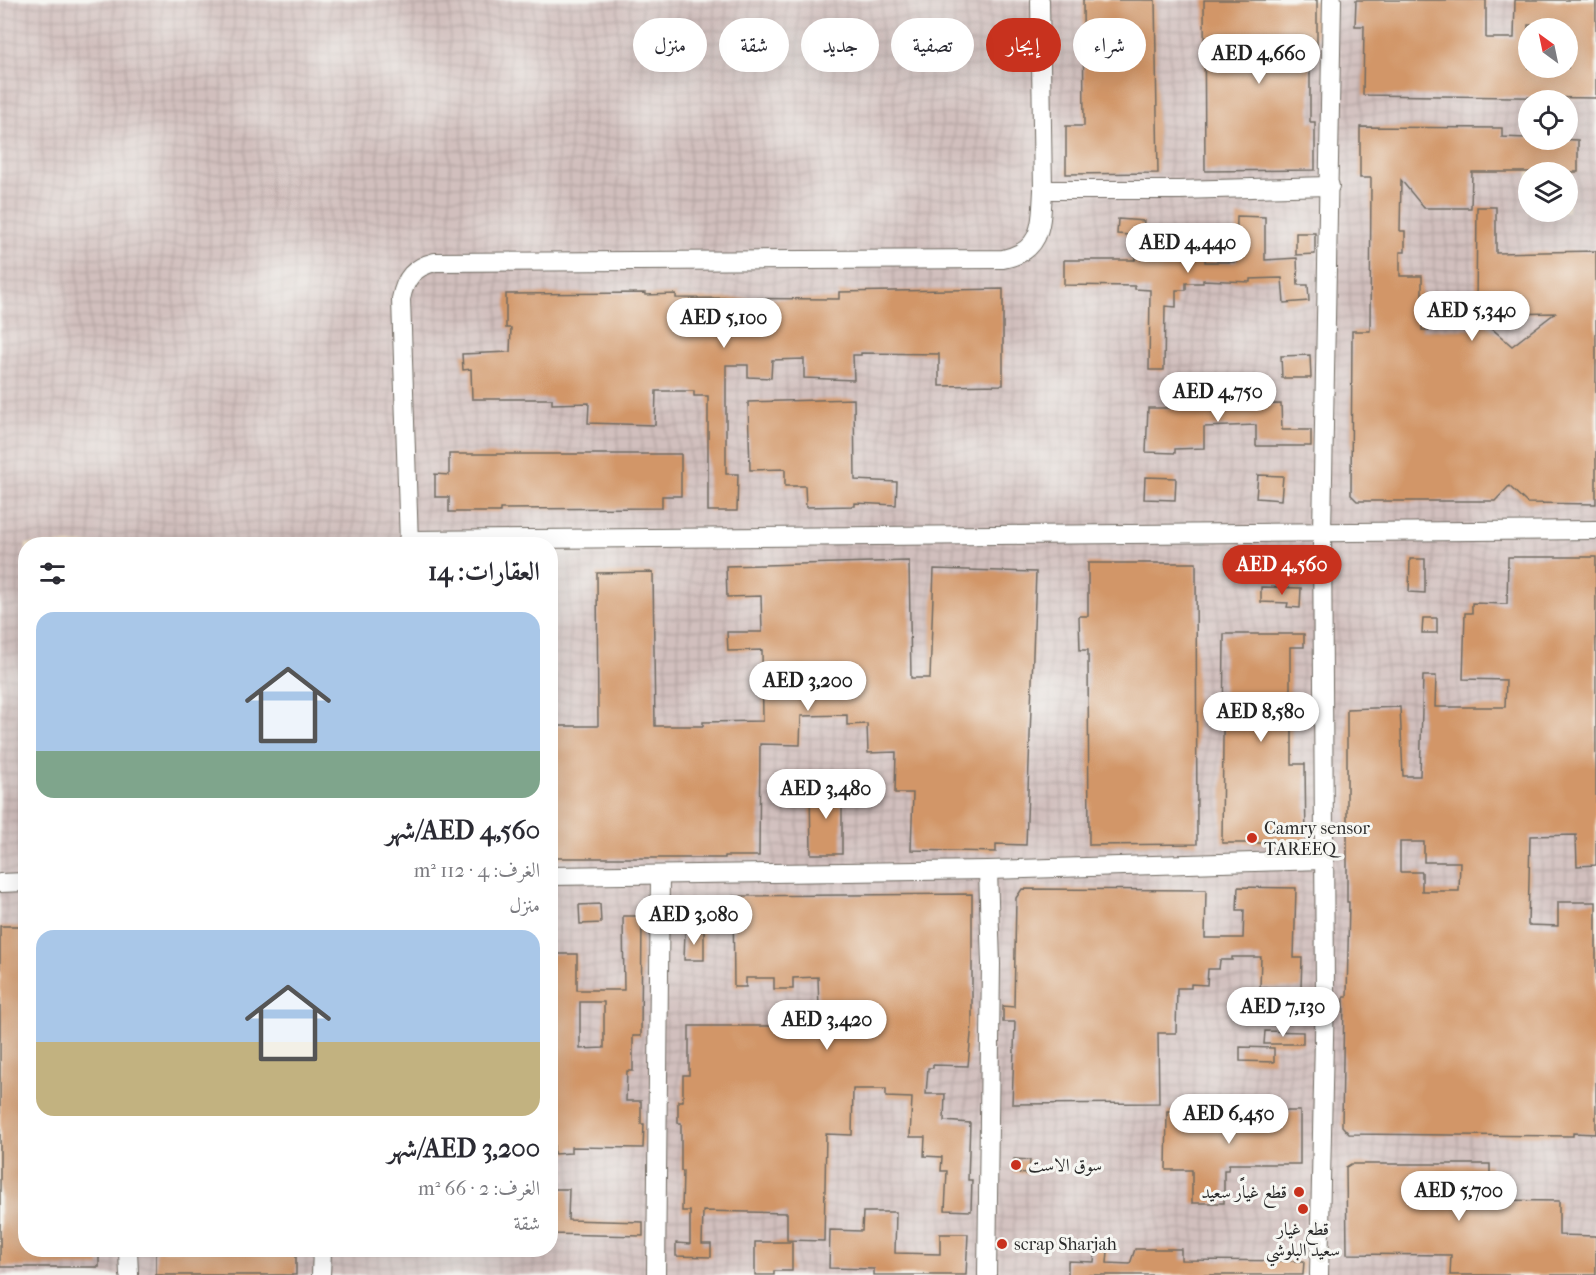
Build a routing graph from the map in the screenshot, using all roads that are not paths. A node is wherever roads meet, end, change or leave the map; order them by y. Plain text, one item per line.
1 (1040, 0) edge
2 (1332, 0) edge
3 (1330, 186) junction
4 (1043, 190) junction
5 (1596, 530) edge
6 (1322, 531) junction
7 (409, 537) edge
8 (558, 540) edge
9 (1324, 860) junction
10 (988, 870) junction
11 (660, 875) junction
12 (558, 876) edge
13 (18, 882) edge
14 (0, 883) edge
15 (128, 1257) edge
16 (322, 1257) edge
17 (129, 1275) edge
18 (321, 1275) edge
19 (656, 1275) edge
20 (987, 1275) edge
21 (1319, 1275) edge

1 - 4 street
2 - 3 street
3 - 4 street
3 - 6 street
4 - 7 street
5 - 6 street
6 - 8 street
6 - 9 street
9 - 10 street
9 - 21 street
10 - 11 street
10 - 20 street
11 - 12 street
11 - 19 street
13 - 14 street
15 - 17 street
16 - 18 street

